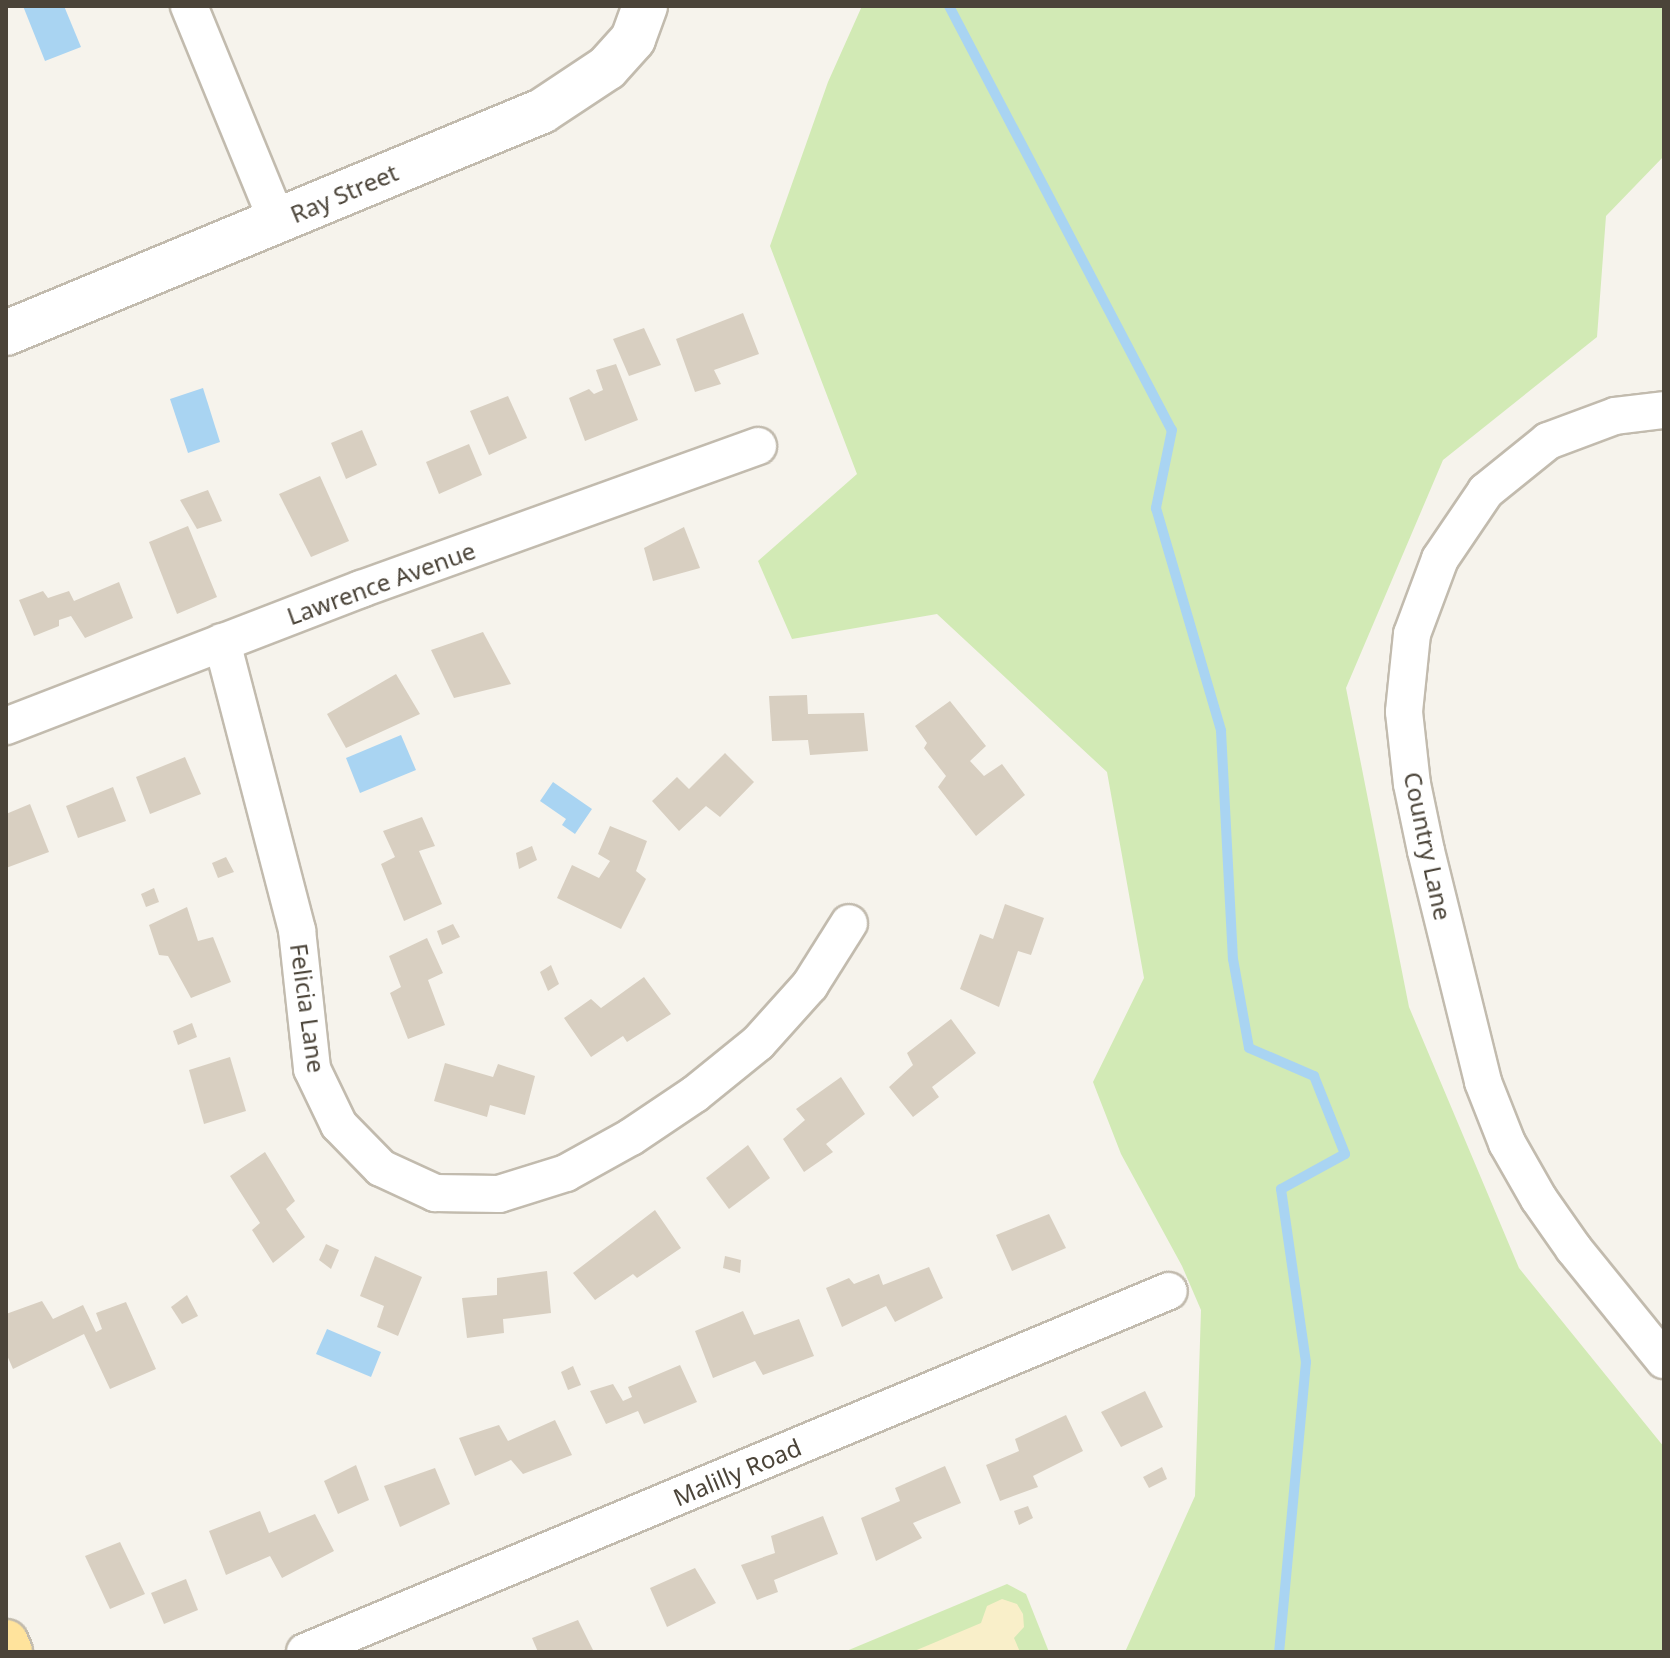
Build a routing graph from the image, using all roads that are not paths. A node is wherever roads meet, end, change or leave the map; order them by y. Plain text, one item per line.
1 (189, 6) edge
2 (645, 6) edge
3 (277, 221) junction
4 (6, 333) edge
5 (1664, 410) edge
6 (758, 446) dead end
7 (222, 642) junction
8 (6, 726) edge
9 (849, 923) dead end
10 (1169, 1291) dead end
11 (1664, 1360) edge
12 (6, 1642) edge
13 (10, 1652) edge
14 (305, 1652) edge

1 - 3 street
2 - 3 street, Ray Street
3 - 4 street, Ray Street
5 - 11 street, Country Lane
6 - 7 street, Lawrence Avenue
7 - 8 street, Lawrence Avenue
7 - 9 street, Felicia Lane
10 - 14 street, Malilly Road
12 - 13 main road

